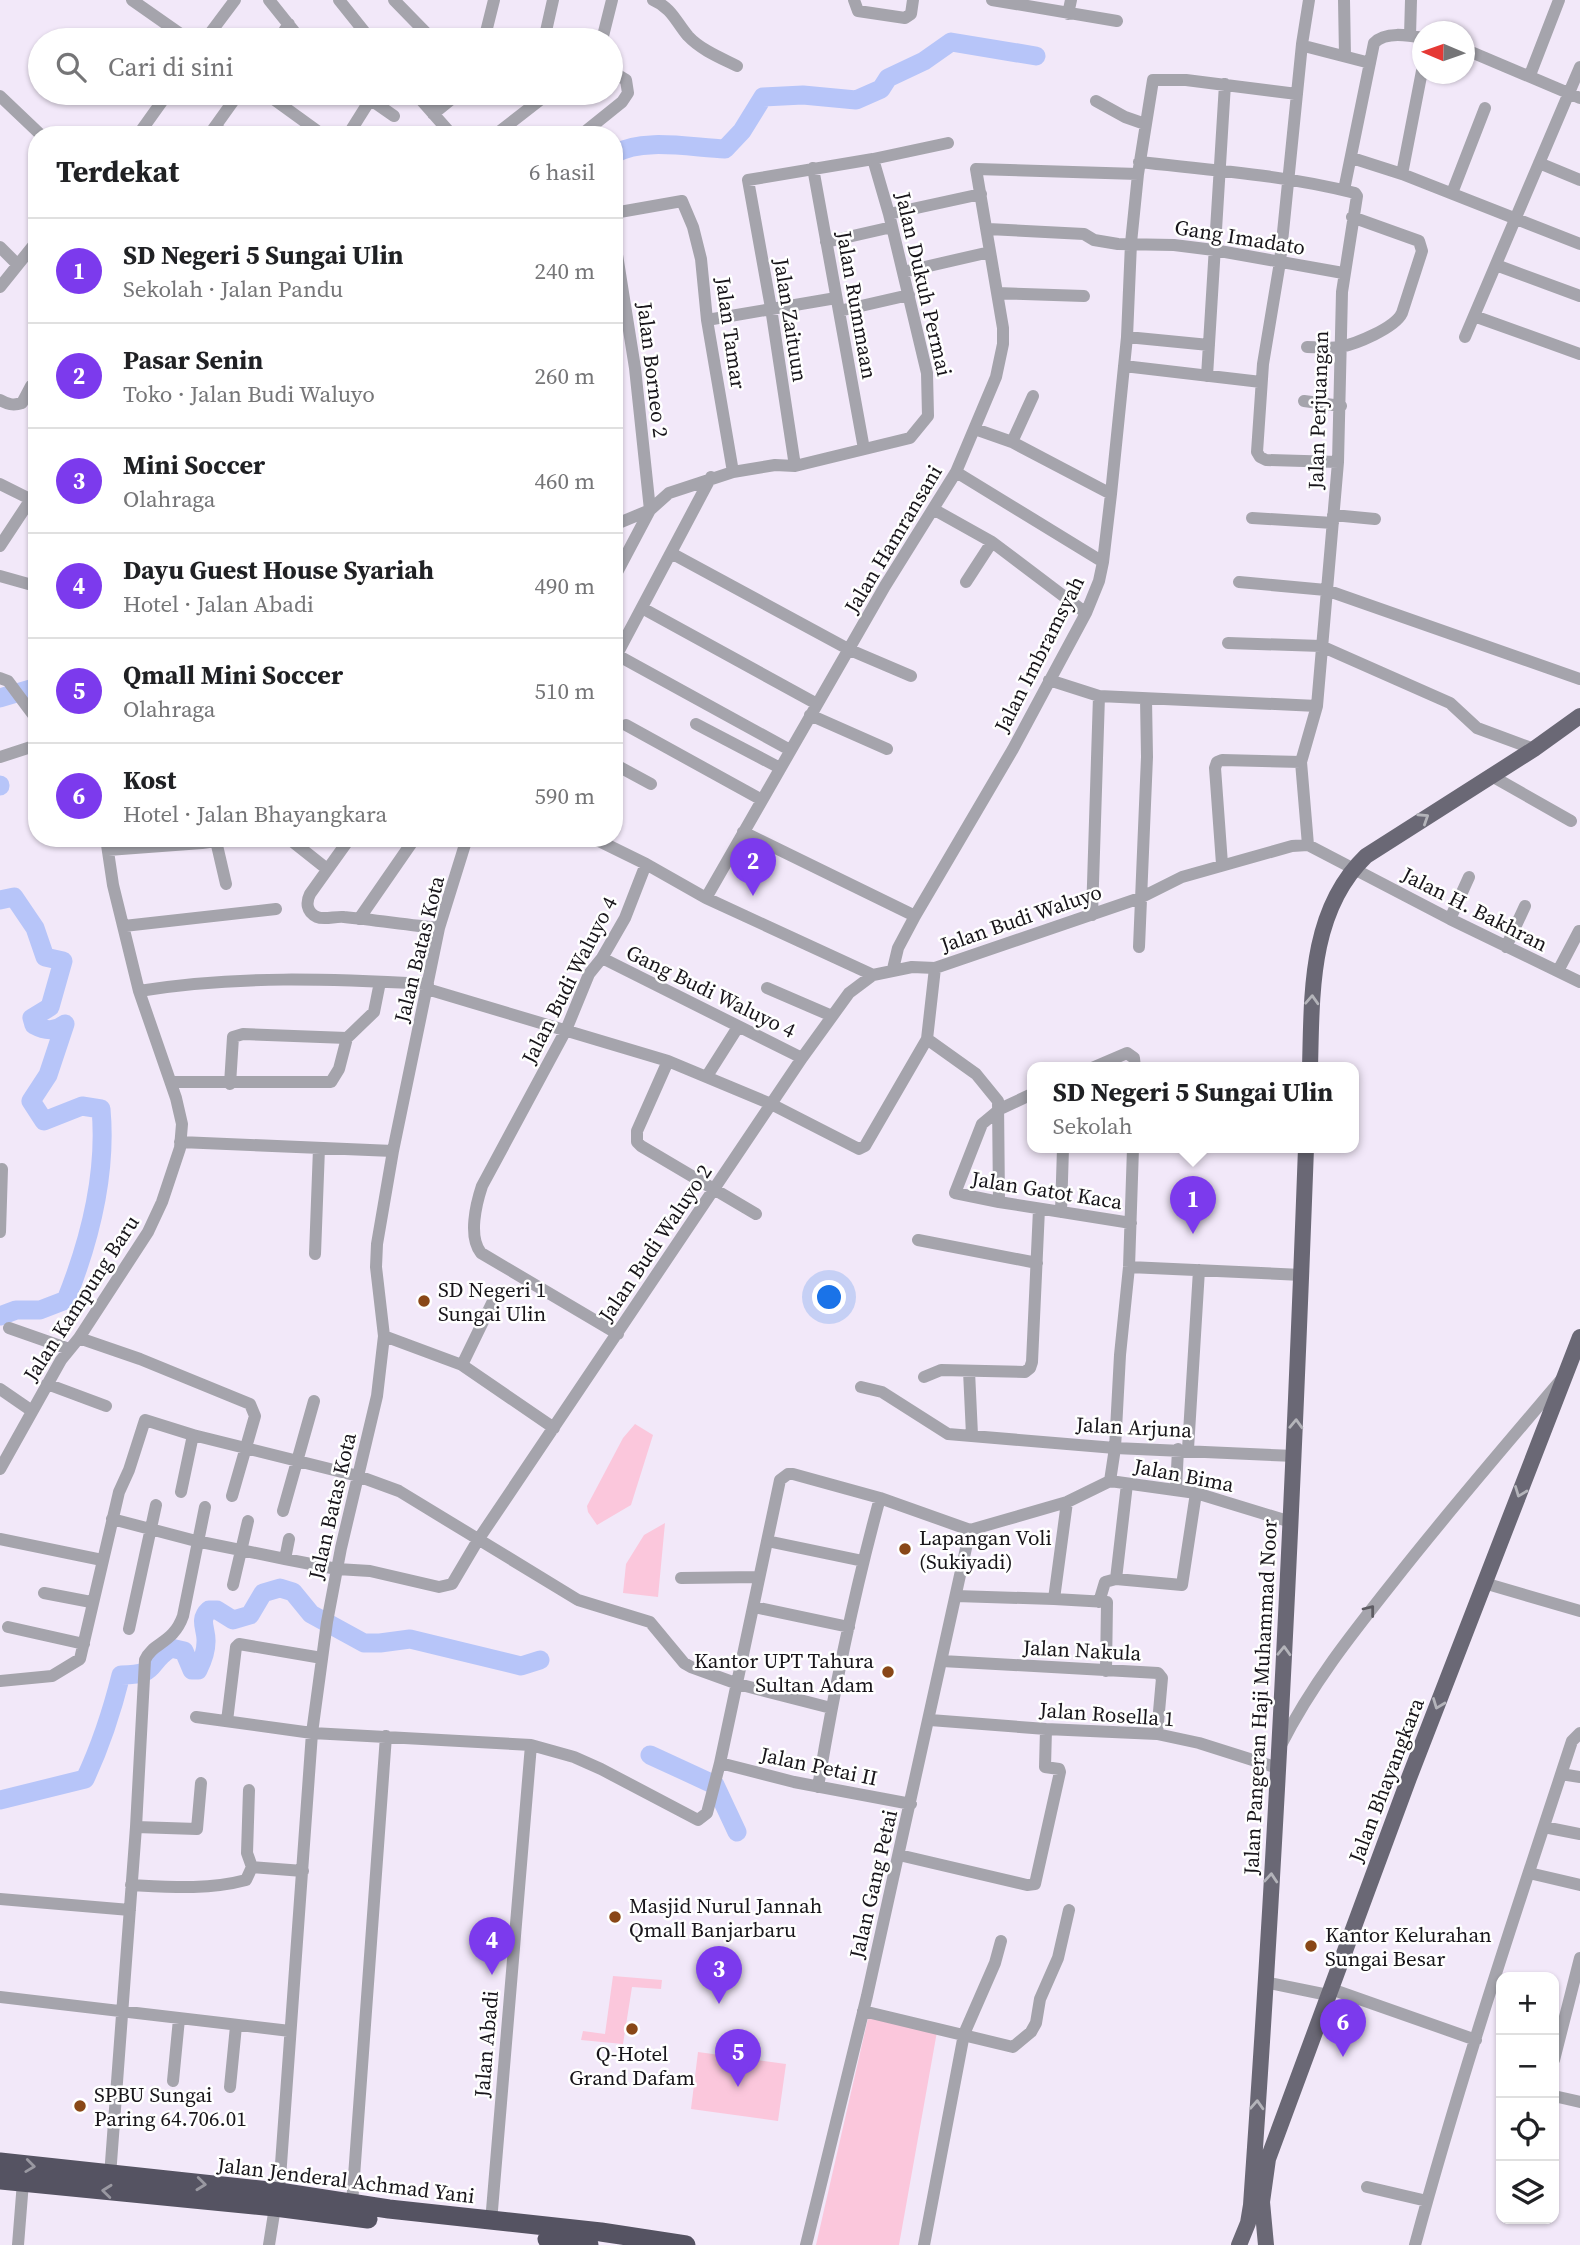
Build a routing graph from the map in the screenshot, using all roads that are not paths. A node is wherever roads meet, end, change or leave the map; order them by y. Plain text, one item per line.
1 (132, 0) edge
2 (234, 0) edge
3 (269, 0) edge
4 (339, 0) edge
5 (394, 0) edge
6 (494, 0) edge
7 (553, 0) edge
8 (612, 0) edge
9 (653, 0) edge
10 (854, 0) edge
11 (913, 0) edge
12 (992, 0) edge
13 (1071, 0) edge
14 (1309, 0) edge
15 (1344, 0) edge
16 (1411, 0) edge
17 (1559, 0) edge
18 (1068, 14) junction
19 (1117, 21) dead end
20 (1414, 21) edge
21 (289, 24) junction
22 (172, 28) edge
23 (214, 28) edge
24 (286, 28) edge
25 (292, 28) edge
26 (362, 28) edge
27 (421, 28) edge
28 (487, 28) edge
29 (547, 28) edge
30 (605, 28) edge
31 (1412, 37) edge
32 (1308, 47) dead end
33 (1475, 52) edge
34 (1345, 56) junction
35 (1370, 63) junction
36 (737, 66) dead end
37 (1580, 67) edge
38 (1530, 75) junction
39 (623, 78) edge
40 (1225, 84) junction
41 (1420, 84) edge
42 (1297, 94) junction
43 (0, 96) edge
44 (1575, 96) edge
45 (623, 100) edge
46 (1096, 101) dead end
47 (159, 105) edge
48 (230, 105) edge
49 (282, 105) edge
50 (362, 105) edge
51 (379, 105) edge
52 (425, 105) edge
53 (444, 105) edge
54 (534, 105) edge
55 (618, 105) edge
56 (1485, 108) dead end
57 (433, 114) junction
58 (394, 116) dead end
59 (1145, 124) junction
60 (32, 126) edge
61 (144, 126) edge
62 (216, 126) edge
63 (311, 126) edge
64 (352, 126) edge
65 (444, 126) edge
66 (507, 126) edge
67 (592, 126) edge
68 (948, 143) dead end
69 (1352, 158) junction
70 (873, 159) junction
71 (1539, 163) junction
72 (1139, 165) junction
73 (813, 168) junction
74 (1218, 171) junction
75 (1402, 174) junction
76 (1580, 180) edge
77 (1287, 181) junction
78 (1344, 190) junction
79 (1452, 193) junction
80 (981, 194) junction
81 (623, 211) edge
82 (1352, 217) junction
83 (1516, 218) junction
84 (891, 220) junction
85 (988, 229) junction
86 (826, 242) junction
87 (1131, 243) junction
88 (1580, 244) edge
89 (0, 247) edge
90 (1214, 250) junction
91 (28, 251) edge
92 (990, 252) junction
93 (1280, 262) junction
94 (17, 264) junction
95 (1496, 265) junction
96 (903, 271) junction
97 (1343, 273) junction
98 (0, 287) edge
99 (623, 293) edge
100 (997, 293) junction
101 (909, 295) junction
102 (1084, 296) dead end
103 (1580, 296) edge
104 (838, 305) junction
105 (771, 308) junction
106 (1474, 316) junction
107 (707, 320) junction
108 (1127, 337) junction
109 (1465, 338) dead end
110 (1209, 345) junction
111 (1307, 347) dead end
112 (1340, 347) junction
113 (1580, 354) edge
114 (1124, 366) junction
115 (1207, 376) junction
116 (1261, 382) junction
117 (28, 394) edge
118 (1033, 396) dead end
119 (0, 400) edge
120 (1304, 401) dead end
121 (1341, 406) junction
122 (975, 429) junction
123 (1012, 442) junction
124 (864, 449) junction
125 (1338, 462) junction
126 (795, 466) junction
127 (733, 472) junction
128 (956, 472) junction
129 (711, 477) junction
130 (0, 484) edge
131 (1111, 494) junction
132 (28, 500) edge
133 (28, 504) edge
134 (933, 509) junction
135 (650, 510) junction
136 (1252, 518) dead end
137 (1333, 519) junction
138 (1375, 519) dead end
139 (623, 521) edge
140 (992, 541) junction
141 (0, 546) edge
142 (671, 552) junction
143 (623, 557) edge
144 (1103, 562) junction
145 (0, 576) edge
146 (1239, 582) dead end
147 (966, 583) dead end
148 (28, 584) edge
149 (1326, 590) junction
150 (642, 608) junction
151 (1086, 612) junction
152 (1228, 643) dead end
153 (623, 645) edge
154 (1321, 646) junction
155 (850, 650) junction
156 (623, 662) edge
157 (911, 676) dead end
158 (1580, 679) edge
159 (4, 680) edge
160 (1049, 680) junction
161 (1099, 696) junction
162 (1146, 699) junction
163 (28, 706) edge
164 (1317, 706) junction
165 (814, 709) junction
166 (1580, 716) edge
167 (696, 724) dead end
168 (626, 725) dead end
169 (28, 748) edge
170 (887, 748) dead end
171 (1534, 749) junction
172 (790, 750) junction
173 (0, 757) edge
174 (1301, 762) junction
175 (779, 768) junction
176 (623, 769) edge
177 (1490, 775) junction
178 (652, 784) dead end
179 (762, 800) junction
180 (1571, 821) dead end
181 (743, 832) junction
182 (1308, 845) junction
183 (107, 847) edge
184 (218, 847) edge
185 (299, 847) edge
186 (343, 847) edge
187 (409, 847) edge
188 (464, 847) edge
189 (611, 847) edge
190 (646, 864) junction
191 (1222, 864) junction
192 (327, 869) junction
193 (1353, 869) junction
194 (1469, 877) dead end
195 (226, 884) dead end
196 (706, 898) junction
197 (1140, 898) junction
198 (1525, 906) dead end
199 (276, 909) dead end
200 (1092, 915) junction
201 (915, 916) junction
202 (359, 919) junction
203 (1450, 919) junction
204 (124, 926) junction
205 (439, 928) junction
206 (1578, 931) edge
207 (1139, 947) dead end
208 (1506, 947) junction
209 (602, 958) junction
210 (934, 968) junction
211 (894, 969) junction
212 (1558, 971) junction
213 (873, 975) junction
214 (380, 982) junction
215 (1580, 982) edge
216 (428, 986) junction
217 (767, 988) dead end
218 (139, 991) junction
219 (832, 1016) junction
220 (738, 1027) junction
221 (566, 1030) junction
222 (347, 1038) junction
223 (927, 1040) junction
224 (802, 1058) junction
225 (668, 1061) junction
226 (1106, 1062) edge
227 (1134, 1062) edge
228 (1310, 1062) edge
229 (707, 1076) junction
230 (172, 1082) junction
231 (230, 1084) junction
232 (1027, 1096) edge
233 (771, 1104) junction
234 (1000, 1109) junction
235 (180, 1142) junction
236 (319, 1147) junction
237 (393, 1151) junction
238 (1063, 1153) edge
239 (1133, 1153) edge
240 (1307, 1153) edge
241 (2, 1169) dead end
242 (714, 1190) junction
243 (999, 1202) junction
244 (1039, 1209) junction
245 (1061, 1212) junction
246 (756, 1214) dead end
247 (1131, 1223) junction
248 (0, 1232) edge
249 (918, 1240) dead end
250 (315, 1254) dead end
251 (1037, 1263) junction
252 (1129, 1267) junction
253 (1199, 1270) junction
254 (1302, 1275) junction
255 (494, 1301) dead end
256 (9, 1328) dead end
257 (618, 1334) junction
258 (384, 1336) junction
259 (1580, 1337) edge
260 (79, 1338) junction
261 (69, 1349) junction
262 (462, 1365) junction
263 (969, 1371) junction
264 (1564, 1376) junction
265 (924, 1377) dead end
266 (47, 1384) junction
267 (861, 1387) dead end
268 (0, 1388) edge
269 (314, 1401) dead end
270 (106, 1406) dead end
271 (33, 1411) junction
272 (554, 1428) junction
273 (1519, 1429) junction
274 (193, 1434) junction
275 (972, 1435) junction
276 (1537, 1447) junction
277 (244, 1448) junction
278 (1115, 1448) junction
279 (1183, 1449) junction
280 (1295, 1456) junction
281 (297, 1462) junction
282 (0, 1469) edge
283 (358, 1476) junction
284 (1110, 1481) junction
285 (1126, 1484) junction
286 (1176, 1490) junction
287 (181, 1492) dead end
288 (1196, 1493) junction
289 (232, 1496) dead end
290 (880, 1498) junction
291 (1067, 1502) junction
292 (156, 1505) dead end
293 (205, 1507) dead end
294 (284, 1511) dead end
295 (112, 1519) junction
296 (248, 1521) dead end
297 (1291, 1522) junction
298 (150, 1529) junction
299 (970, 1530) junction
300 (0, 1539) edge
301 (289, 1539) dead end
302 (478, 1540) junction
303 (197, 1541) junction
304 (767, 1541) junction
305 (241, 1550) junction
306 (285, 1559) junction
307 (102, 1560) junction
308 (863, 1561) junction
309 (337, 1569) junction
310 (759, 1577) junction
311 (681, 1578) dead end
312 (1116, 1579) junction
313 (1484, 1583) junction
314 (233, 1584) dead end
315 (44, 1593) dead end
316 (956, 1596) junction
317 (1054, 1599) junction
318 (1099, 1601) junction
319 (91, 1602) junction
320 (754, 1606) junction
321 (1580, 1611) edge
322 (8, 1627) dead end
323 (849, 1627) junction
324 (129, 1629) dead end
325 (84, 1644) junction
326 (322, 1658) junction
327 (942, 1661) junction
328 (1106, 1671) junction
329 (0, 1681) edge
330 (738, 1684) junction
331 (1281, 1696) junction
332 (1302, 1704) junction
333 (831, 1708) junction
334 (196, 1717) dead end
335 (930, 1720) junction
336 (227, 1721) junction
337 (1046, 1729) junction
338 (312, 1733) junction
339 (1580, 1733) edge
340 (1157, 1734) junction
341 (386, 1736) junction
342 (531, 1745) junction
343 (1279, 1749) junction
344 (720, 1763) junction
345 (1278, 1768) junction
346 (1561, 1774) junction
347 (1580, 1777) edge
348 (201, 1783) dead end
349 (818, 1787) junction
350 (249, 1790) dead end
351 (911, 1804) junction
352 (1544, 1826) junction
353 (135, 1827) junction
354 (1580, 1834) edge
355 (899, 1855) junction
356 (252, 1867) junction
357 (303, 1871) junction
358 (1529, 1873) junction
359 (131, 1885) junction
360 (1580, 1885) edge
361 (0, 1899) edge
362 (130, 1910) junction
363 (1069, 1910) dead end
364 (1001, 1941) dead end
365 (1580, 1958) edge
366 (1264, 1982) junction
367 (1329, 1992) junction
368 (0, 1997) edge
369 (123, 2011) junction
370 (863, 2011) junction
371 (179, 2018) junction
372 (236, 2026) junction
373 (290, 2031) junction
374 (964, 2034) junction
375 (1476, 2040) junction
376 (1559, 2040) edge
377 (173, 2081) dead end
378 (230, 2087) dead end
379 (1559, 2097) edge
380 (1580, 2102) edge
381 (1255, 2138) junction
382 (1275, 2141) junction
383 (0, 2162) edge
384 (110, 2176) junction
385 (0, 2179) edge
386 (23, 2182) junction
387 (152, 2187) junction
388 (1367, 2187) dead end
389 (277, 2199) junction
390 (1427, 2201) junction
391 (352, 2204) junction
392 (491, 2222) junction
393 (538, 2242) edge
394 (18, 2245) edge
395 (269, 2245) edge
396 (589, 2245) edge
397 (686, 2245) edge
398 (806, 2245) edge
399 (924, 2245) edge
400 (1240, 2245) edge
401 (1266, 2245) edge
402 (1416, 2245) edge

1 - 22 street
2 - 23 street
3 - 21 street
4 - 26 street
5 - 27 street
6 - 28 street
7 - 29 street
8 - 30 street
9 - 36 street
10 - 11 street
12 - 18 street
13 - 18 street
14 - 42 street
15 - 34 street
16 - 20 street
17 - 38 street
18 - 19 street
21 - 24 street
21 - 25 street
31 - 35 street
32 - 34 street
33 - 38 street
34 - 35 street
35 - 69 street
37 - 44 street
38 - 44 street
39 - 45 street
40 - 42 street
40 - 59 street, Jalan Imbramsyah
40 - 74 street
41 - 75 street
42 - 77 street
43 - 60 street
44 - 71 street
46 - 59 street
47 - 61 street
48 - 62 street
49 - 63 street
50 - 64 street
51 - 58 street
52 - 57 street
53 - 57 street
54 - 66 street
55 - 67 street
56 - 79 street
57 - 65 street
59 - 72 street, Jalan Imbramsyah
68 - 70 street
69 - 75 street
69 - 78 street
70 - 73 street
70 - 84 street, Jalan Dukuh Permai
71 - 76 street
71 - 83 street
72 - 74 street
72 - 80 street, Jalan Hamransani
72 - 87 street, Jalan Imbramsyah
73 - 86 street, Jalan Rummaan
73 - 105 street, Jalan Zaituun
74 - 77 street
74 - 90 street
75 - 79 street
77 - 78 street
77 - 93 street
78 - 82 street, Jalan Perjuangan
79 - 83 street
80 - 84 street
80 - 85 street, Jalan Hamransani
81 - 107 street, Jalan Tamar
82 - 97 street, Jalan Perjuangan
82 - 112 street
83 - 88 street
83 - 95 street
84 - 86 street
84 - 96 street, Jalan Dukuh Permai
85 - 87 street, Gang Imadato
85 - 92 street, Jalan Hamransani
86 - 104 street, Jalan Rummaan
87 - 90 street, Gang Imadato
87 - 108 street, Jalan Imbramsyah
89 - 94 street
90 - 93 street, Gang Imadato
90 - 110 street
91 - 94 street
92 - 96 street
92 - 100 street, Jalan Hamransani
93 - 97 street, Gang Imadato
93 - 116 street
94 - 98 street
95 - 103 street
95 - 106 street
96 - 101 street, Jalan Dukuh Permai
97 - 112 street, Jalan Perjuangan
99 - 135 street, Jalan Borneo 2
100 - 102 street
100 - 122 street, Jalan Hamransani
101 - 104 street
101 - 124 street, Jalan Dukuh Permai
104 - 105 street
104 - 124 street, Jalan Rummaan
105 - 107 street
105 - 126 street, Jalan Zaituun
106 - 109 street
106 - 113 street
107 - 127 street, Jalan Tamar
108 - 110 street
108 - 114 street, Jalan Imbramsyah
110 - 115 street
111 - 112 street
112 - 121 street, Jalan Perjuangan
114 - 115 street
114 - 131 street, Jalan Imbramsyah
115 - 116 street
116 - 125 street
117 - 119 street
118 - 123 street
120 - 121 street
121 - 125 street, Jalan Perjuangan
122 - 123 street
122 - 128 street, Jalan Hamransani
123 - 131 street
124 - 126 street, Jalan Dukuh Permai
125 - 137 street, Jalan Perjuangan
126 - 127 street, Jalan Dukuh Permai
127 - 129 street, Jalan Dukuh Permai
128 - 134 street, Jalan Hamransani
128 - 144 street
129 - 135 street, Jalan Dukuh Permai
129 - 142 street
130 - 132 street
131 - 144 street, Jalan Imbramsyah
133 - 141 street
134 - 140 street
134 - 155 street, Jalan Hamransani
135 - 139 street
135 - 143 street
136 - 137 street
137 - 138 street
137 - 149 street, Jalan Perjuangan
140 - 147 street
140 - 151 street
142 - 150 street
142 - 155 street
144 - 151 street, Jalan Imbramsyah
145 - 148 street
146 - 149 street
149 - 154 street, Jalan Perjuangan
149 - 158 street
150 - 153 street
150 - 165 street
151 - 160 street, Jalan Imbramsyah
152 - 154 street
154 - 164 street, Jalan Perjuangan
154 - 171 street
155 - 157 street
155 - 165 street, Jalan Hamransani
156 - 172 street
159 - 163 street
160 - 161 street
160 - 201 street, Jalan Imbramsyah
161 - 162 street
161 - 200 street
162 - 164 street
162 - 197 street
164 - 174 street, Jalan Perjuangan
165 - 170 street
165 - 172 street, Jalan Hamransani
166 - 171 main road
167 - 175 street
168 - 179 street
169 - 173 street
171 - 177 main road
172 - 175 street, Jalan Hamransani
174 - 182 street, Jalan Perjuangan
174 - 191 street
175 - 179 street, Jalan Hamransani
176 - 178 street
177 - 180 street
193 -> 177 main road
179 - 181 street, Jalan Hamransani
181 - 196 street, Jalan Hamransani
181 - 201 street
182 - 191 street, Jalan Budi Waluyo
182 - 193 street
183 - 204 street, Jalan Kampung Baru
184 - 195 street
185 - 192 street
186 - 192 street
187 - 202 street
188 - 205 street, Jalan Batas Kota
189 - 190 street
190 - 196 street
190 - 209 street, Jalan Budi Waluyo 4
191 - 197 street, Jalan Budi Waluyo
192 - 202 street
193 - 203 street, Jalan H. Bakhran
228 -> 193 main road
194 - 203 street
196 - 213 street
197 - 200 street, Jalan Budi Waluyo
197 - 207 street
198 - 208 street
199 - 204 street
200 - 210 street, Jalan Budi Waluyo
201 - 211 street, Jalan Imbramsyah
202 - 205 street
203 - 208 street, Jalan H. Bakhran
204 - 218 street, Jalan Kampung Baru
205 - 216 street, Jalan Batas Kota
206 - 212 street
208 - 212 street, Jalan H. Bakhran
209 - 220 street, Gang Budi Waluyo 4
209 - 221 street, Jalan Budi Waluyo 4
210 - 211 street, Jalan Budi Waluyo
210 - 223 street
211 - 213 street, Jalan Budi Waluyo
212 - 215 street, Jalan H. Bakhran
213 - 219 street, Jalan Budi Waluyo 2
214 - 216 street
214 - 218 street
214 - 222 street
216 - 221 street
216 - 237 street, Jalan Batas Kota
217 - 219 street
218 - 230 street, Jalan Kampung Baru
219 - 224 street, Jalan Budi Waluyo 2
220 - 224 street, Gang Budi Waluyo 4
220 - 229 street
221 - 225 street
221 - 257 street, Jalan Budi Waluyo 4
222 - 231 street
222 - 231 street
223 - 233 street
223 - 234 street
224 - 233 street, Jalan Budi Waluyo 2
225 - 229 street
225 - 242 street
226 - 227 street
229 - 233 street
230 - 231 street
230 - 235 street, Jalan Kampung Baru
232 - 234 street
233 - 242 street, Jalan Budi Waluyo 2
234 - 243 street
234 - 243 street, Jalan Gatot Kaca
235 - 236 street
235 - 260 street, Jalan Kampung Baru
236 - 237 street
236 - 250 street
237 - 258 street, Jalan Batas Kota
238 - 245 street
239 - 247 street
240 - 254 main road, Jalan Pangeran Haji Muhammad Noor
241 - 248 street
242 - 246 street
242 - 257 street, Jalan Budi Waluyo 2
243 - 244 street, Jalan Gatot Kaca
244 - 245 street, Jalan Gatot Kaca
244 - 251 street
245 - 247 street, Jalan Gatot Kaca
247 - 252 street
249 - 251 street
251 - 263 street
252 - 253 street
252 - 278 street
253 - 254 street
253 - 279 street
280 -> 254 main road, Jalan Pangeran Haji Muhammad Noor
255 - 262 street
256 - 261 street
257 - 272 street, Jalan Budi Waluyo 2
258 - 262 street
258 - 283 street, Jalan Batas Kota
259 - 264 main road, Jalan Bhayangkara
260 - 261 street, Jalan Kampung Baru
260 - 277 street
261 - 266 street, Jalan Kampung Baru
262 - 272 street
263 - 265 street
263 - 275 street
264 - 273 street
264 - 276 main road, Jalan Bhayangkara
266 - 270 street
266 - 271 street, Jalan Kampung Baru
267 - 275 street, Jalan Arjuna
268 - 271 street
269 - 281 street
271 - 282 street, Jalan Kampung Baru
272 - 302 street, Jalan Budi Waluyo 2
273 - 276 street
332 -> 273 street
274 - 277 street
274 - 287 street
274 - 295 street
275 - 278 street, Jalan Arjuna
276 -> 313 main road, Jalan Bhayangkara
277 - 281 street
277 - 289 street
278 - 279 street, Jalan Arjuna
278 - 284 street
279 - 280 street, Jalan Arjuna
279 - 286 street
280 - 297 main road, Jalan Pangeran Haji Muhammad Noor
281 - 283 street
281 - 294 street
283 - 302 street
283 - 309 street, Jalan Batas Kota
284 - 285 street, Jalan Bima
284 - 291 street
285 - 286 street, Jalan Bima
285 - 312 street
286 - 288 street, Jalan Bima
288 - 297 street, Jalan Bima
288 - 312 street
290 - 299 street
290 - 304 street
290 - 308 street
291 - 299 street
291 - 317 street
292 - 298 street
293 - 303 street
295 - 298 street
295 - 307 street
296 - 305 street
331 -> 297 main road, Jalan Pangeran Haji Muhammad Noor
298 - 303 street
298 - 324 street
299 - 316 street, Jalan Gang Petai
300 - 307 street
301 - 306 street
302 - 309 street, Jalan Budi Waluyo 2
302 - 330 street
303 - 305 street
303 - 353 street
304 - 308 street
304 - 310 street
305 - 306 street
305 - 314 street
306 - 309 street
307 - 319 street
308 - 323 street
309 - 326 street, Jalan Batas Kota
310 - 311 street
310 - 320 street
312 - 318 street
313 - 321 street
313 -> 367 main road, Jalan Bhayangkara
315 - 319 street
316 - 317 street
316 - 327 street, Jalan Gang Petai
317 - 318 street
318 - 328 street
319 - 325 street
320 - 323 street
320 - 330 street
322 - 325 street
323 - 333 street
325 - 329 street
326 - 336 street
326 - 338 street, Jalan Batas Kota
327 - 328 street, Jalan Nakula
327 - 335 street, Jalan Gang Petai
328 - 340 street, Jalan Nakula
330 - 333 street
330 - 344 street
331 - 332 street
331 - 343 main road, Jalan Pangeran Haji Muhammad Noor
332 - 343 street
333 - 349 street
334 - 336 street
335 - 337 street, Jalan Rosella 1
335 - 351 street, Jalan Gang Petai
336 - 338 street
337 - 340 street, Jalan Rosella 1
337 - 355 street
338 - 341 street
338 - 357 street, Jalan Batas Kota
339 - 346 street
340 - 345 street, Jalan Rosella 1
341 - 342 street
341 - 391 street
342 - 344 street
342 - 392 street, Jalan Abadi
343 - 345 main road, Jalan Pangeran Haji Muhammad Noor
344 - 349 street, Jalan Petai II
366 -> 345 main road, Jalan Pangeran Haji Muhammad Noor
346 - 347 street
346 - 352 street
348 - 353 street
349 - 351 street, Jalan Petai II
350 - 356 street
351 - 355 street, Jalan Gang Petai
352 - 354 street
352 - 358 street
353 - 359 street
355 - 370 street, Jalan Gang Petai
356 - 357 street
356 - 359 street
357 - 373 street, Jalan Batas Kota
358 - 360 street
358 - 375 street
359 - 362 street
361 - 362 street
362 - 369 street
363 - 374 street
364 - 374 street
365 - 376 street
366 - 367 street
381 -> 366 main road, Jalan Pangeran Haji Muhammad Noor
367 - 375 street
367 - 382 main road, Jalan Bhayangkara
368 - 369 street
369 - 371 street
369 - 384 street
370 - 374 street
370 - 398 street, Jalan Gang Petai
371 - 372 street
371 - 377 street
372 - 373 street
372 - 378 street
373 - 389 street, Jalan Batas Kota
374 - 399 street
375 - 390 street
379 - 380 street
381 - 382 main road
381 - 400 main road, Jalan Pangeran Haji Muhammad Noor
382 - 401 main road, Jalan Bhayangkara
383 -> 384 highway, Jalan Jenderal Achmad Yani
384 - 387 highway, Jalan Jenderal Achmad Yani
385 - 386 highway, Jalan Jenderal Achmad Yani
387 -> 386 highway, Jalan Jenderal Achmad Yani
386 - 394 street
387 - 389 highway, Jalan Jenderal Achmad Yani
388 - 390 street
389 - 391 highway, Jalan Jenderal Achmad Yani
389 - 393 highway, Jalan Jenderal Achmad Yani
389 - 395 street, Jalan Batas Kota
390 - 402 street
391 - 392 highway, Jalan Jenderal Achmad Yani
392 - 397 highway, Jalan Jenderal Achmad Yani
393 - 396 highway, Jalan Jenderal Achmad Yani

